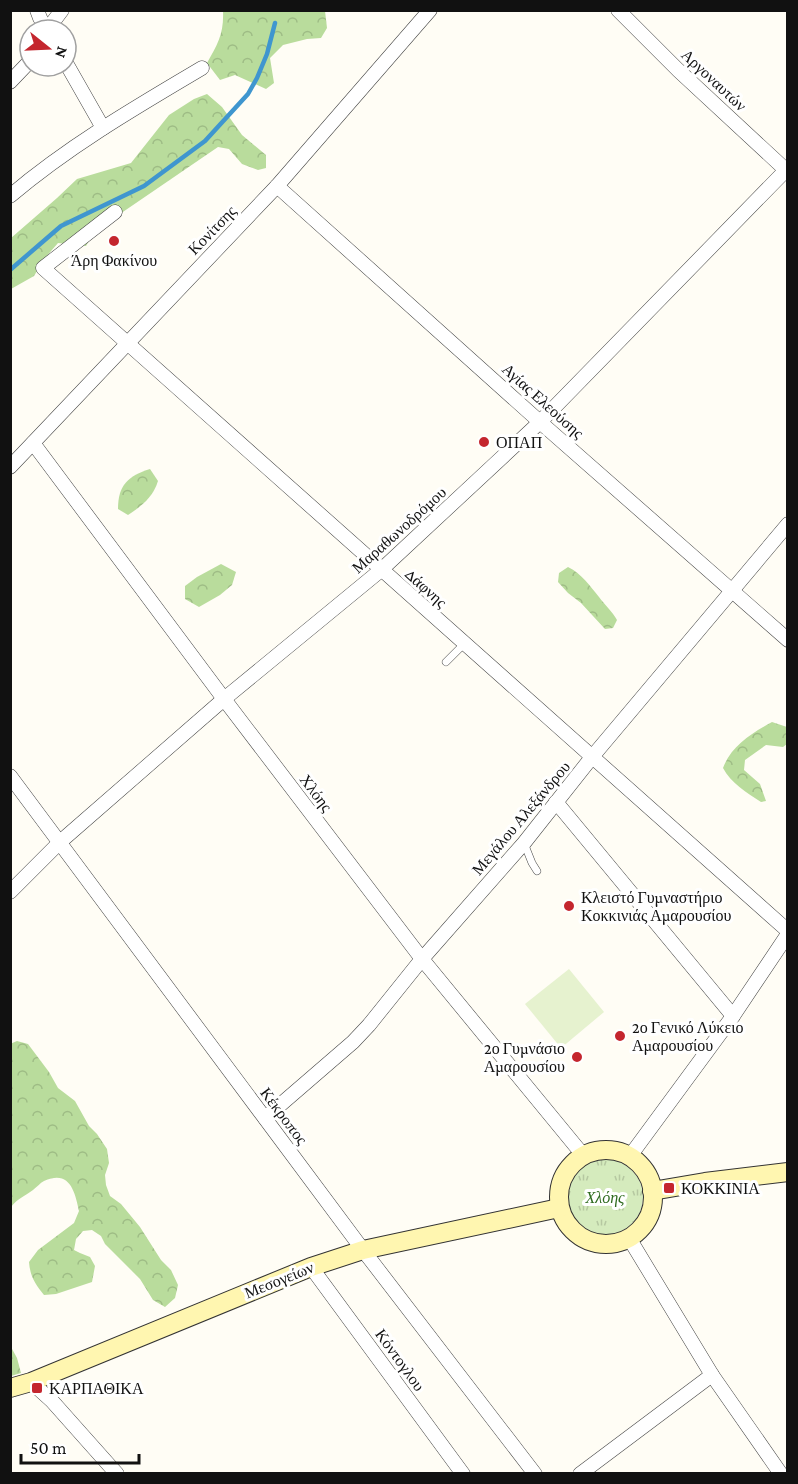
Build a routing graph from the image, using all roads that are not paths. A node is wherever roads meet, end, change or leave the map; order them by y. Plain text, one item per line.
1 (430, 10) edge
2 (618, 10) edge
3 (202, 68) dead end
4 (75, 78) edge
5 (103, 128) junction
6 (787, 170) edge
7 (277, 186) junction
8 (10, 196) edge
9 (115, 212) dead end
10 (126, 344) junction
11 (540, 422) junction
12 (33, 443) junction
13 (10, 467) edge
14 (788, 524) edge
15 (381, 570) junction
16 (732, 591) junction
17 (788, 640) edge
18 (464, 644) junction
19 (446, 662) dead end
20 (224, 699) junction
21 (592, 757) junction
22 (10, 776) edge
23 (556, 802) junction
24 (60, 842) junction
25 (524, 843) junction
26 (537, 871) dead end
27 (10, 892) edge
28 (788, 933) edge
29 (422, 959) junction
30 (733, 1016) junction
31 (265, 1118) junction
32 (583, 1155) junction
33 (630, 1156) junction
34 (788, 1172) edge
35 (652, 1191) junction
36 (560, 1208) junction
37 (629, 1238) junction
38 (363, 1250) junction
39 (311, 1267) junction
40 (712, 1375) junction
41 (31, 1382) junction
42 (10, 1388) edge
43 (117, 1473) edge
44 (463, 1473) edge
45 (535, 1473) edge
46 (580, 1473) edge
47 (781, 1473) edge

1 - 7 street, Κονίτσης
2 - 6 street, Αργοναυτών
3 - 5 street
4 - 5 street
5 - 8 street
6 - 11 street, Μαραθωνοδρόμου
7 - 10 street, Κονίτσης
7 - 11 street, Αγίας Ελεούσης
9 - 10 street, Δάφνης
10 - 12 street, Κονίτσης
10 - 15 street, Δάφνης
11 - 15 street, Μαραθωνοδρόμου
11 - 16 street, Αγίας Ελεούσης
12 - 13 street, Κονίτσης
12 - 20 street, Χλόης
14 - 16 street, Μεγάλου Αλεξάνδρου
15 - 18 street, Δάφνης
15 - 20 street, Μαραθωνοδρόμου
16 - 17 street, Αγίας Ελεούσης
16 - 21 street, Μεγάλου Αλεξάνδρου
18 - 19 lane
18 - 21 street, Δάφνης
20 - 24 street, Μαραθωνοδρόμου
20 - 29 street, Χλόης
21 - 23 street, Μεγάλου Αλεξάνδρου
21 - 28 street, Δάφνης
22 - 24 street, Κέκροπος
23 - 25 street, Μεγάλου Αλεξάνδρου
23 - 30 street
24 - 27 street, Μαραθωνοδρόμου
24 - 31 street, Κέκροπος
25 - 26 lane
25 - 29 street, Μεγάλου Αλεξάνδρου
28 - 30 street
29 - 31 street, Μεγάλου Αλεξάνδρου
29 - 32 street, Χλόης
30 - 33 street
31 - 38 street, Κέκροπος
32 - 33 street
32 - 36 street
33 - 35 street
34 - 35 street
35 - 37 street
36 - 37 street
36 - 38 street, Μεσογείων
37 - 40 street
38 - 39 street, Μεσογείων
38 - 45 street, Κέκροπος
39 - 41 street, Μεσογείων
39 - 44 street, Κόντογλου
40 - 46 street
40 - 47 street
41 - 42 street, Μεσογείων
41 - 43 street

